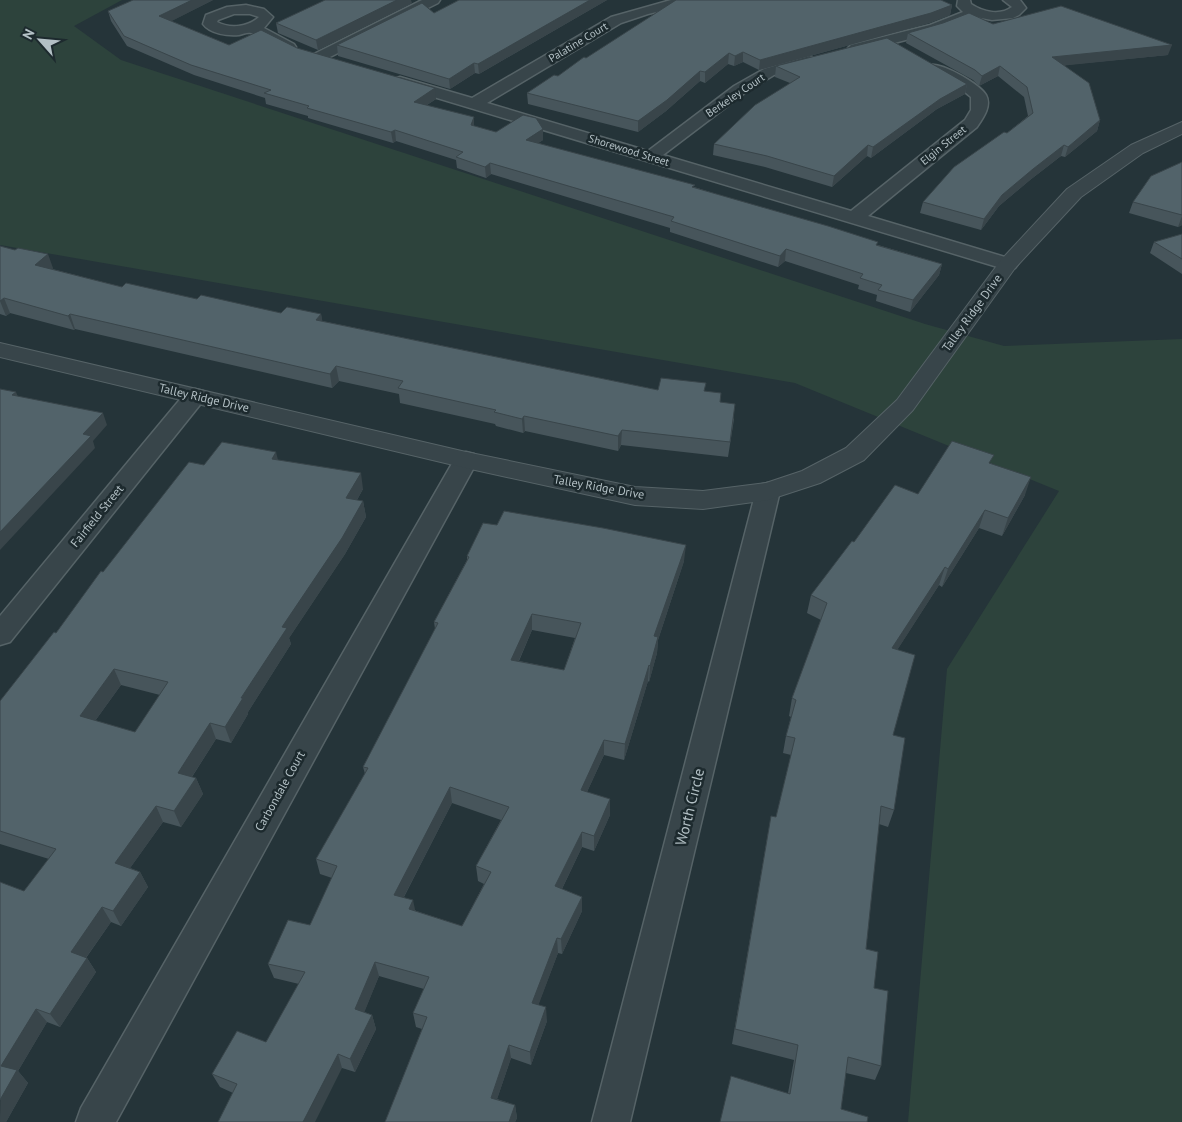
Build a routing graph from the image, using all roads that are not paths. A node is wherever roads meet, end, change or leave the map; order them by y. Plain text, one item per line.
1 (433, 0) edge
2 (689, 0) edge
3 (964, 0) edge
4 (1010, 0) edge
5 (975, 12) junction
6 (253, 28) dead end
7 (887, 40) junction
8 (840, 52) edge
9 (319, 57) junction
10 (821, 57) edge
11 (346, 65) edge
12 (383, 76) edge
13 (474, 104) junction
14 (1182, 127) edge
15 (650, 157) junction
16 (855, 217) junction
17 (1008, 264) junction
18 (0, 350) edge
19 (195, 396) junction
20 (466, 460) junction
21 (768, 491) junction
22 (0, 635) edge
23 (95, 1122) edge
24 (612, 1122) edge

1 - 9 street
2 - 13 street, Palatine Court
3 - 5 street
4 - 5 street
5 - 7 street
6 - 9 street
7 - 8 street
7 - 16 street, Elgin Street
9 - 11 street
10 - 15 street, Berkeley Court
12 - 13 street, Shorewood Street
13 - 15 street, Shorewood Street
14 - 17 street, Talley Ridge Drive
15 - 16 street, Shorewood Street
16 - 17 street, Shorewood Street
17 - 21 street, Talley Ridge Drive
18 - 19 street, Talley Ridge Drive
19 - 20 street, Talley Ridge Drive
19 - 22 street, Fairfield Street
20 - 21 street, Talley Ridge Drive
20 - 23 street, Carbondale Court
21 - 24 street, Worth Circle

